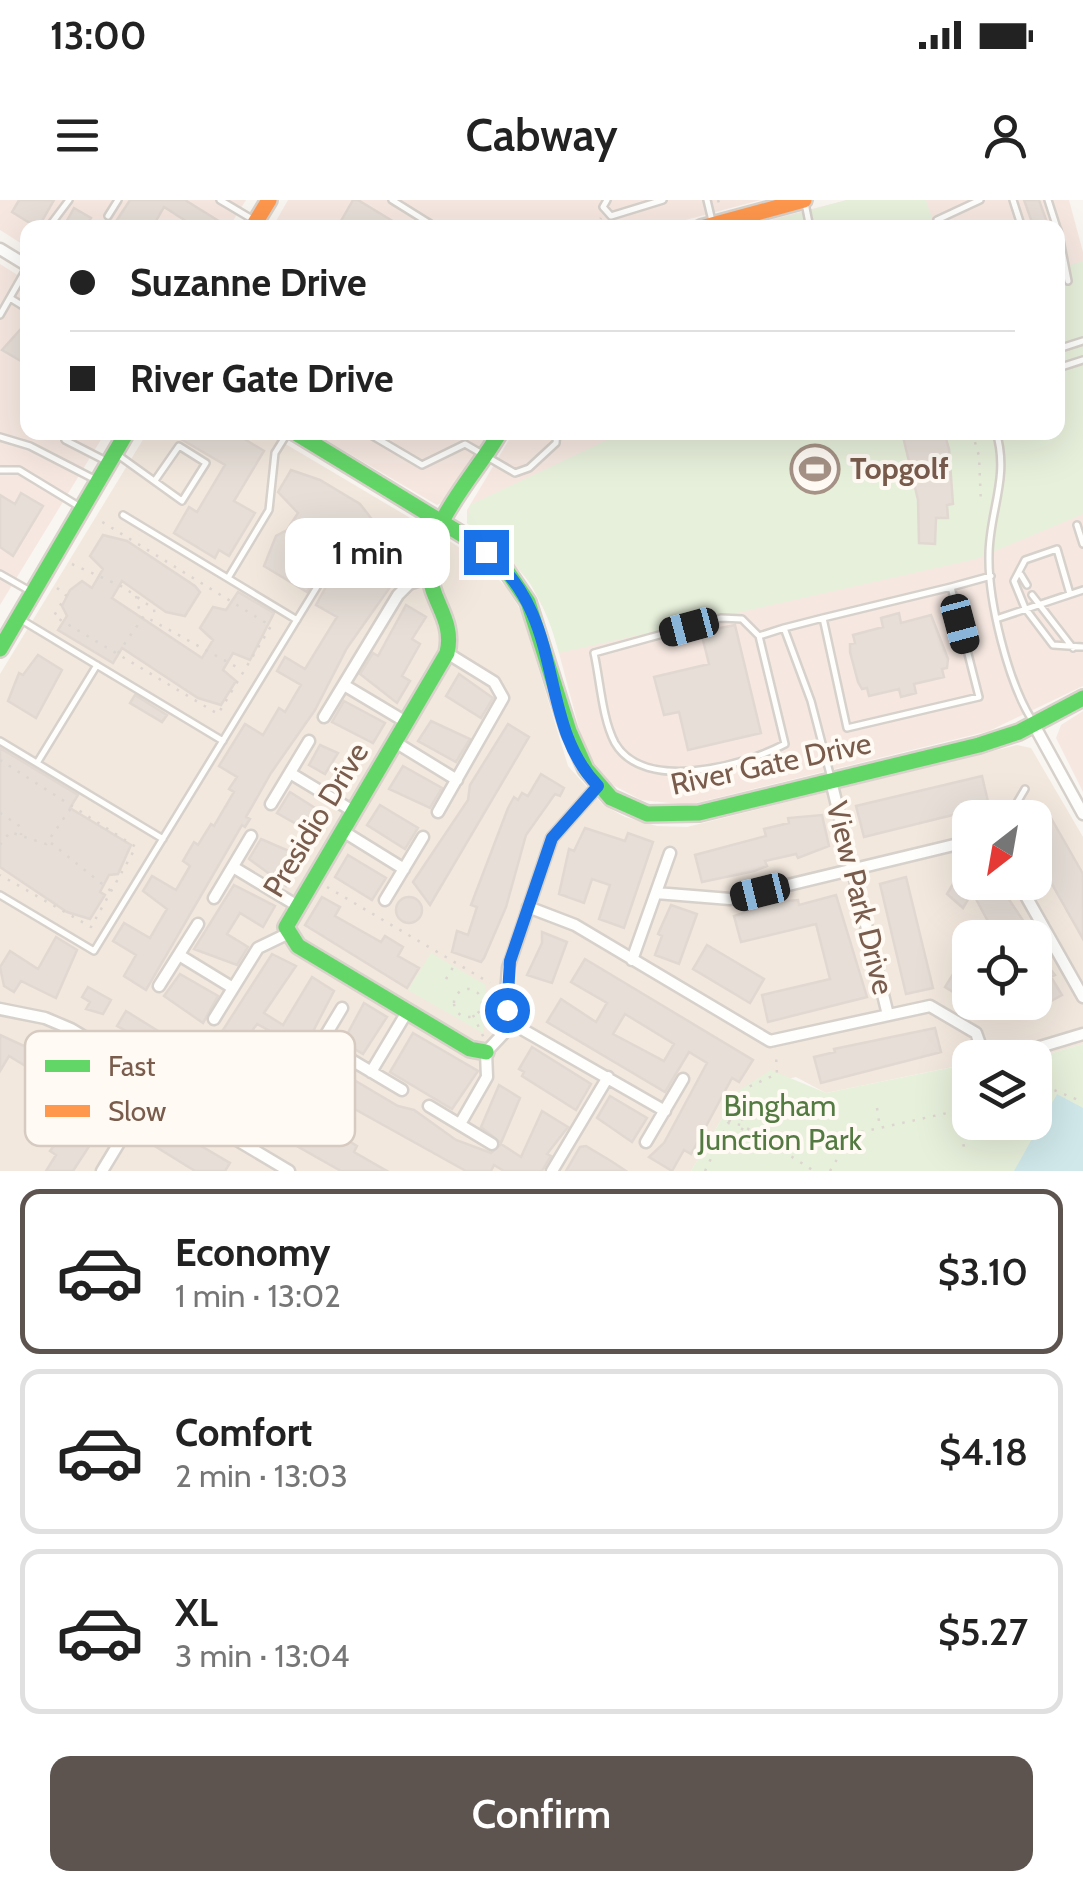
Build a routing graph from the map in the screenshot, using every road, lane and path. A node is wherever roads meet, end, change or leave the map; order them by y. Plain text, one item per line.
1 (118, 200) edge
2 (220, 200) edge
3 (392, 200) edge
4 (607, 200) edge
5 (663, 200) edge
6 (718, 200) edge
7 (804, 200) edge
8 (980, 200) edge
9 (720, 206) dead end
10 (108, 216) dead end
11 (248, 220) edge
12 (425, 220) edge
13 (729, 220) edge
14 (937, 220) edge
15 (1065, 251) edge
16 (1066, 254) joint
17 (20, 280) edge
18 (1068, 282) dead end
19 (10, 298) junction
20 (20, 304) edge
21 (0, 315) edge
22 (1082, 342) edge
23 (1083, 359) edge
24 (0, 436) edge
25 (65, 440) edge
26 (122, 440) edge
27 (285, 440) edge
28 (304, 440) edge
29 (379, 440) edge
30 (496, 440) edge
31 (556, 440) edge
32 (975, 440) edge
33 (988, 440) edge
34 (998, 440) edge
35 (977, 445) junction
36 (486, 457) junction
37 (112, 458) junction
38 (0, 470) edge
39 (156, 478) junction
40 (99, 481) junction
41 (981, 504) dead end
42 (83, 509) junction
43 (123, 516) dead end
44 (99, 520) dead end
45 (446, 525) junction
46 (1077, 525) dead end
47 (1083, 544) edge
48 (340, 551) dead end
49 (72, 564) dead end
50 (0, 574) edge
51 (1021, 575) junction
52 (991, 576) junction
53 (430, 577) junction
54 (228, 578) junction
55 (1027, 585) dead end
56 (57, 588) dead end
57 (950, 588) junction
58 (1083, 590) edge
59 (33, 593) junction
60 (135, 594) junction
61 (1070, 594) junction
62 (1032, 595) dead end
63 (1037, 605) junction
64 (1024, 608) junction
65 (18, 618) junction
66 (140, 618) junction
67 (823, 618) junction
68 (998, 618) junction
69 (155, 620) junction
70 (297, 620) junction
71 (784, 628) junction
72 (758, 636) junction
73 (0, 648) edge
74 (1079, 648) edge
75 (447, 653) junction
76 (117, 654) junction
77 (96, 665) junction
78 (244, 671) junction
79 (344, 685) junction
80 (1083, 698) edge
81 (324, 716) dead end
82 (406, 722) junction
83 (1034, 725) junction
84 (0, 741) edge
85 (224, 741) junction
86 (310, 741) dead end
87 (395, 742) junction
88 (0, 760) edge
89 (37, 763) junction
90 (290, 773) junction
91 (458, 780) junction
92 (832, 781) junction
93 (598, 786) junction
94 (1025, 789) dead end
95 (1019, 800) edge
96 (73, 804) junction
97 (271, 804) dead end
98 (353, 810) junction
99 (438, 812) dead end
100 (2, 814) edge
101 (1083, 814) edge
102 (341, 830) junction
103 (10, 832) junction
104 (21, 836) junction
105 (251, 836) dead end
106 (423, 837) dead end
107 (163, 839) junction
108 (50, 841) junction
109 (0, 845) edge
110 (952, 845) edge
111 (670, 854) dead end
112 (233, 866) junction
113 (404, 868) junction
114 (853, 869) junction
115 (0, 875) edge
116 (322, 884) dead end
117 (112, 892) junction
118 (656, 893) junction
119 (0, 896) edge
120 (214, 898) dead end
121 (385, 900) dead end
122 (1028, 900) edge
123 (296, 905) junction
124 (528, 907) junction
125 (198, 924) dead end
126 (287, 934) junction
127 (178, 955) junction
128 (632, 960) junction
129 (456, 963) junction
130 (481, 978) junction
131 (446, 979) dead end
132 (490, 983) dead end
133 (160, 986) dead end
134 (232, 988) junction
135 (474, 990) junction
136 (1083, 997) edge
137 (342, 1008) dead end
138 (0, 1010) edge
139 (407, 1012) junction
140 (473, 1014) junction
141 (888, 1015) junction
142 (214, 1020) dead end
143 (506, 1020) junction
144 (75, 1031) edge
145 (328, 1031) edge
146 (1083, 1034) edge
147 (979, 1040) edge
148 (1052, 1043) edge
149 (486, 1047) junction
150 (776, 1056) dead end
151 (355, 1062) edge
152 (371, 1072) junction
153 (608, 1077) junction
154 (683, 1079) dead end
155 (1052, 1089) edge
156 (402, 1090) dead end
157 (1083, 1102) edge
158 (738, 1105) junction
159 (429, 1106) dead end
160 (877, 1108) dead end
161 (664, 1111) junction
162 (952, 1112) edge
163 (460, 1124) junction
164 (728, 1124) junction
165 (744, 1126) junction
166 (881, 1129) junction
167 (736, 1139) dead end
168 (963, 1140) edge
169 (646, 1142) dead end
170 (492, 1144) dead end
171 (117, 1146) edge
172 (248, 1146) edge
173 (964, 1148) dead end
174 (834, 1165) junction
175 (102, 1171) edge
176 (289, 1171) edge
177 (552, 1171) edge
178 (705, 1171) edge
179 (814, 1171) edge
180 (830, 1171) edge
181 (844, 1171) edge

1 - 10 lane
2 - 11 lane
3 - 12 lane
4 - 5 lane
6 - 9 path
7 - 13 street
8 - 14 lane
15 - 16 lane
16 - 18 lane
17 - 19 lane
19 - 20 lane
19 - 21 lane
22 - 23 lane
24 - 40 lane
25 - 37 lane
26 - 37 street
27 - 54 lane
28 - 45 street, River Gate Drive
29 - 36 lane
30 - 36 street
31 - 36 lane
32 - 35 path
33 - 35 path
34 - 52 lane
35 - 41 path
36 - 45 street
37 - 39 lane
37 - 40 street
38 - 42 lane
39 - 39 lane
40 - 42 street
42 - 59 street
43 - 54 lane
44 - 78 path
45 - 53 street
45 - 93 street, River Gate Drive
46 - 47 lane
48 - 70 lane
49 - 60 path
50 - 59 lane
51 - 55 lane
51 - 61 lane
51 - 64 lane
52 - 57 lane
52 - 68 lane
53 - 75 street
53 - 79 street
54 - 70 lane
56 - 76 path
57 - 67 lane
57 - 67 lane
58 - 61 lane
59 - 65 street
60 - 66 path
60 - 69 path
61 - 63 lane
62 - 63 lane
63 - 64 lane
63 - 74 lane
64 - 68 lane
64 - 74 lane
65 - 73 street
65 - 77 lane
66 - 69 path
66 - 76 path
67 - 71 lane
68 - 83 lane
69 - 78 path
70 - 85 lane
71 - 72 lane
71 - 92 lane
72 - 72 lane
75 - 82 street, Presidio Drive
75 - 91 street
76 - 78 path
77 - 85 lane
77 - 89 lane
79 - 81 street
79 - 82 street
80 - 83 street, River Gate Drive
82 - 87 street, Presidio Drive
83 - 92 street, River Gate Drive
83 - 101 street
84 - 89 lane
85 - 107 lane
86 - 90 street
87 - 91 street
87 - 98 street, Presidio Drive
88 - 96 path
89 - 107 lane
90 - 97 street
90 - 98 street
91 - 99 street
92 - 93 street, River Gate Drive
92 - 114 street, View Park Drive
93 - 124 street
94 - 95 lane
96 - 108 path
96 - 117 path
98 - 102 street, Presidio Drive
100 - 103 path
100 - 104 path
102 - 113 street
102 - 123 street, Presidio Drive
103 - 104 path
103 - 109 path
104 - 108 path
105 - 112 street
106 - 113 street
107 - 119 lane
108 - 117 path
110 - 114 street
111 - 118 street
112 - 120 street
112 - 123 street
113 - 121 street
114 - 118 street
114 - 141 street, View Park Drive
115 - 117 path
116 - 129 path
118 - 128 street
122 - 136 street
123 - 126 street, Presidio Drive
124 - 128 street
124 - 143 street
125 - 127 street
126 - 134 street
126 - 139 street, Presidio Drive
127 - 133 street
127 - 134 street
128 - 141 street
129 - 130 path
129 - 131 path
130 - 132 path
130 - 135 path
134 - 142 street
135 - 140 path
135 - 140 path
137 - 145 street
138 - 144 street
139 - 149 street, Presidio Drive
139 - 152 street
140 - 149 path
141 - 147 street
143 - 149 street
143 - 153 street
146 - 148 street
149 - 163 street
150 - 158 path
151 - 152 street
152 - 156 street
153 - 161 street
153 - 177 street
154 - 161 street
155 - 157 path
158 - 164 path
158 - 165 path
159 - 163 street
160 - 166 path
161 - 169 street
162 - 166 path
163 - 170 street
164 - 165 path
164 - 178 path
165 - 167 path
165 - 179 path
166 - 174 path
168 - 173 path
171 - 175 street
172 - 176 street
174 - 180 path
174 - 181 path

